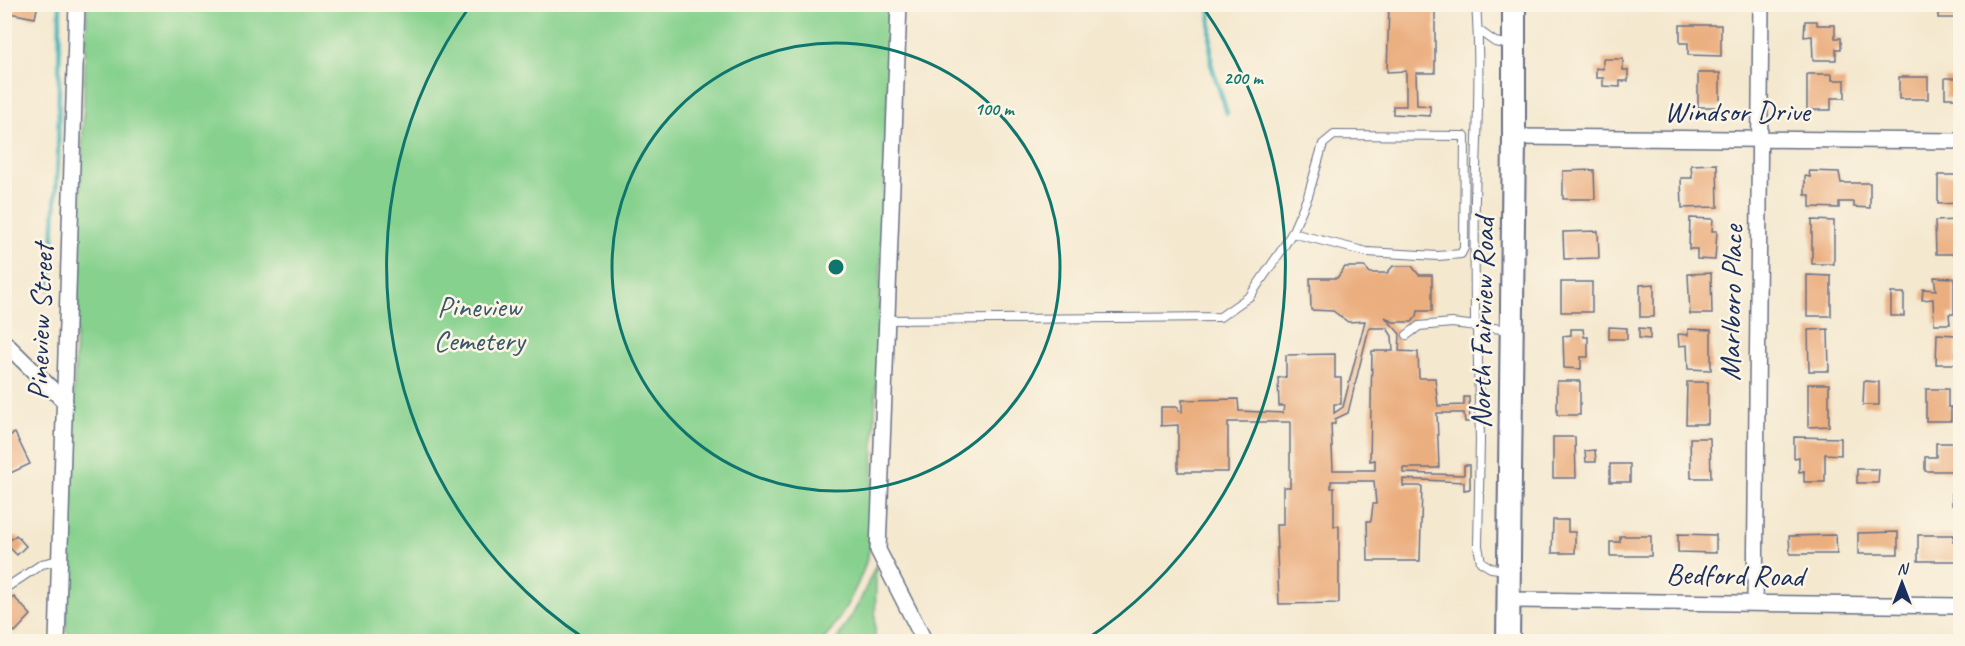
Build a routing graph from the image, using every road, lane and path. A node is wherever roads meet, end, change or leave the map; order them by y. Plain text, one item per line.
1 (77, 4) edge
2 (899, 4) edge
3 (1476, 4) edge
4 (1514, 4) edge
5 (1761, 4) edge
6 (1478, 30) junction
7 (1514, 46) junction
8 (1514, 137) junction
9 (1760, 138) junction
10 (1960, 141) edge
11 (1292, 233) junction
12 (886, 320) junction
13 (1476, 327) junction
14 (1511, 330) junction
15 (1407, 335) dead end
16 (4, 342) edge
17 (65, 402) junction
18 (60, 560) junction
19 (1509, 570) junction
20 (4, 589) edge
21 (1508, 600) junction
22 (1755, 602) junction
23 (1960, 606) edge
24 (57, 642) edge
25 (925, 642) edge
26 (1508, 642) edge

1 - 17 street, Pineview Street
2 - 12 street
3 - 6 lane
4 - 7 main road, North Fairview Road
5 - 9 street, Marlboro Place
6 - 7 lane
6 - 13 lane
7 - 8 main road, North Fairview Road
8 - 9 street, Windsor Drive
8 - 14 main road, North Fairview Road
9 - 10 street, Windsor Drive
9 - 22 street, Marlboro Place
11 - 11 lane
11 - 12 lane
12 - 25 street
13 - 14 lane
13 - 15 lane
13 - 19 lane
14 - 19 main road, North Fairview Road
16 - 17 street
17 - 18 street, Pineview Street
18 - 20 lane
18 - 24 street, Pineview Street
19 - 21 main road, North Fairview Road
21 - 22 street, Bedford Road
21 - 26 main road, North Fairview Road
22 - 23 street, Bedford Road

